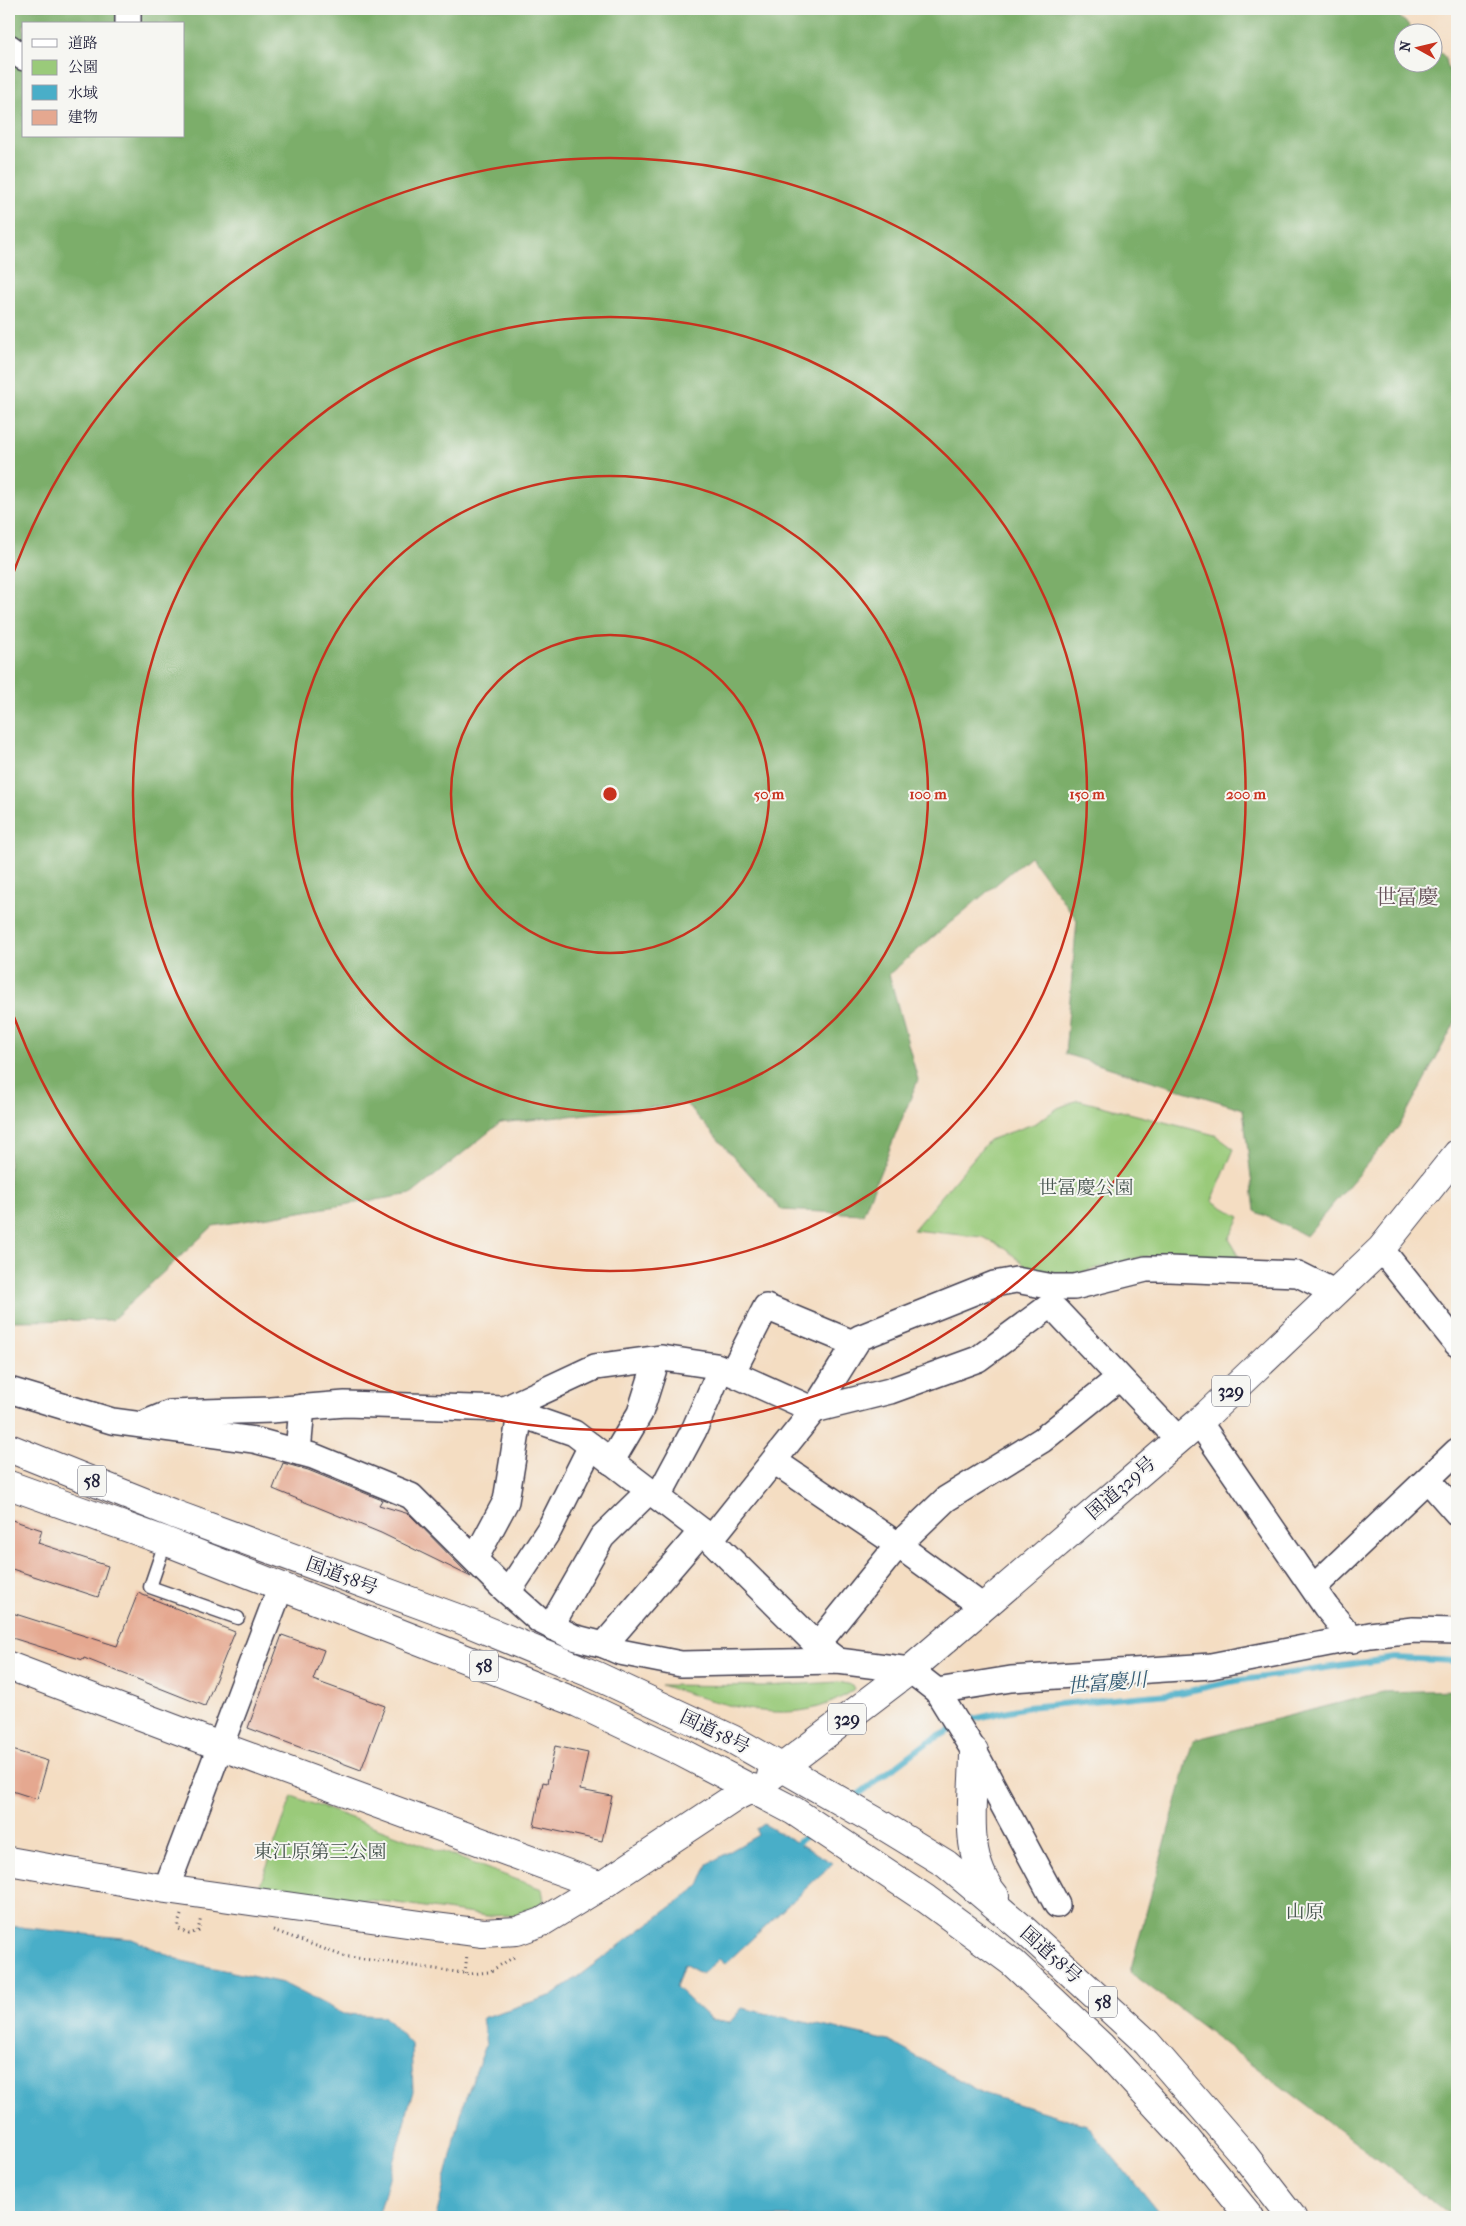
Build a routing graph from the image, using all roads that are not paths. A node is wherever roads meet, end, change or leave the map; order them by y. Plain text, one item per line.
1 (128, 9) edge
2 (128, 22) edge
3 (9, 47) edge
4 (22, 57) edge
5 (1455, 1161) edge
6 (1381, 1248) junction
7 (1334, 1292) junction
8 (855, 1344) junction
9 (1457, 1344) edge
10 (657, 1359) junction
11 (726, 1370) junction
12 (837, 1374) junction
13 (1119, 1378) junction
14 (9, 1390) edge
15 (847, 1402) junction
16 (302, 1407) junction
17 (814, 1410) junction
18 (512, 1411) junction
19 (1199, 1422) junction
20 (138, 1425) junction
21 (1177, 1438) junction
22 (591, 1446) junction
23 (9, 1448) edge
24 (298, 1452) junction
25 (1457, 1452) edge
26 (774, 1461) junction
27 (612, 1462) junction
28 (1428, 1480) junction
29 (9, 1485) edge
30 (654, 1494) junction
31 (1457, 1513) edge
32 (170, 1527) junction
33 (706, 1535) junction
34 (898, 1544) junction
35 (475, 1559) junction
36 (281, 1586) junction
37 (1314, 1586) junction
38 (508, 1592) junction
39 (983, 1607) junction
40 (238, 1618) dead end
41 (551, 1626) junction
42 (1457, 1632) edge
43 (1353, 1640) junction
44 (604, 1645) junction
45 (817, 1645) junction
46 (838, 1661) junction
47 (9, 1666) edge
48 (910, 1670) junction
49 (937, 1691) junction
50 (220, 1746) junction
51 (974, 1751) junction
52 (784, 1768) junction
53 (754, 1788) junction
54 (9, 1861) edge
55 (601, 1886) junction
56 (166, 1889) junction
57 (1057, 1905) dead end
58 (1022, 1928) junction
59 (1250, 2217) edge
60 (1292, 2217) edge

1 - 2 street
3 - 4 street
5 - 6 main road, 国道329号 / 329
6 - 7 main road, 国道329号 / 329
6 - 9 street
7 - 8 street
7 - 19 main road, 国道329号 / 329
8 - 11 street
8 - 12 street
10 - 11 street
10 - 18 street
10 - 27 street
11 - 17 street
11 - 30 street
12 - 15 street
12 - 17 street
13 - 15 street
13 - 21 street
13 - 34 street
14 - 20 street
15 - 17 street
16 - 18 street
16 - 20 street
16 - 24 street
17 - 26 street
18 - 22 street
18 - 35 street
19 - 21 main road, 国道329号 / 329
19 - 37 street
20 - 24 street
21 - 39 main road, 国道329号 / 329
22 - 27 street
22 - 38 street
23 - 32 main road, 国道58号 / 58
24 - 35 street
25 - 28 street
26 - 33 street
26 - 34 street
27 - 30 street
28 - 31 street
28 - 37 street
29 - 32 main road, 国道58号 / 58
30 - 33 street
30 - 41 street
32 - 36 main road, 国道58号 / 58
32 - 40 lane
32 - 52 main road, 国道58号 / 58
33 - 44 street
33 - 45 street
34 - 39 street
34 - 45 street
35 - 38 street
36 - 50 street
36 - 53 main road, 国道58号 / 58
37 - 43 street
38 - 41 street
39 - 48 main road, 国道329号 / 329
41 - 44 street
42 - 43 street
43 - 49 street
44 - 46 street
45 - 46 street
46 - 48 street
47 - 50 main road
48 - 49 street
48 - 52 main road, 国道329号 / 329
49 - 51 street
50 - 55 main road
50 - 56 street
51 - 57 street
51 - 58 main road
52 - 53 main road, 国道329号 / 329
52 - 58 main road, 国道58号 / 58
53 - 55 main road, 国道329号
53 - 59 main road, 国道58号 / 58
54 - 56 main road, 国道329号
55 - 56 main road, 国道329号
58 - 60 main road, 国道58号 / 58

